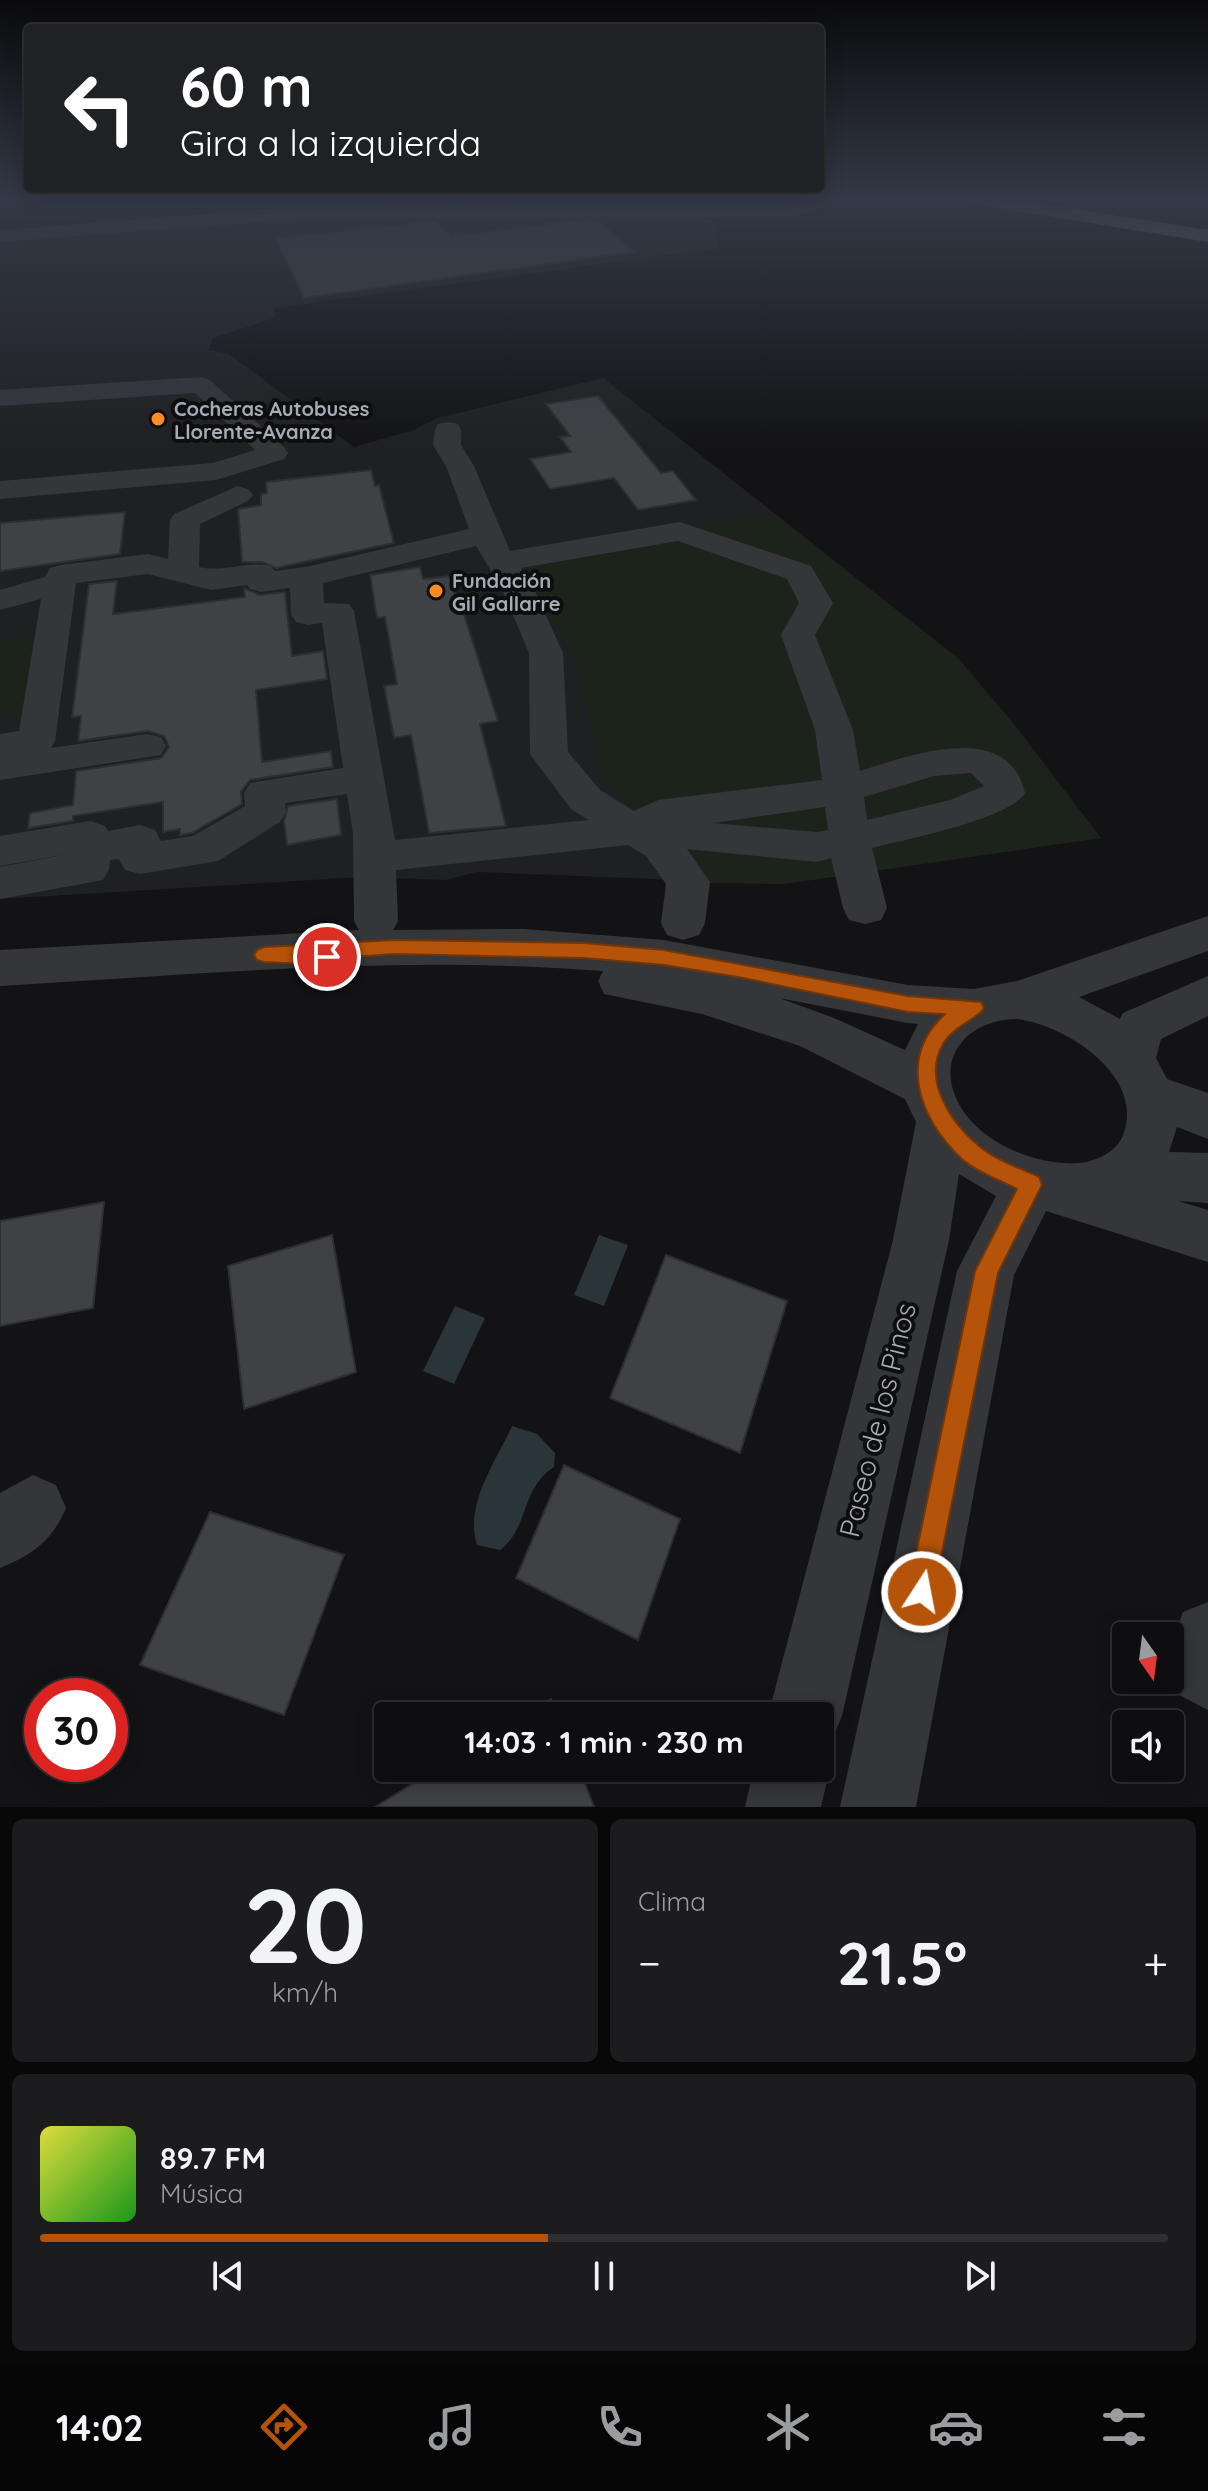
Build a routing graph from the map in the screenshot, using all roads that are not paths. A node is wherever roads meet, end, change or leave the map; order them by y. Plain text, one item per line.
1 (0, 398) edge
2 (448, 430) dead end
3 (0, 490) edge
4 (238, 495) dead end
5 (494, 548) junction
6 (183, 573) junction
7 (306, 577) junction
8 (60, 583) junction
9 (0, 600) edge
10 (147, 746) dead end
11 (24, 755) edge
12 (364, 778) junction
13 (843, 789) junction
14 (635, 830) junction
15 (850, 841) junction
16 (89, 849) junction
17 (0, 851) edge
18 (375, 857) junction
19 (0, 883) edge
20 (865, 908) dead end
21 (376, 921) junction
22 (683, 923) dead end
23 (1208, 933) edge
24 (0, 942) edge
25 (264, 955) junction
26 (0, 968) edge
27 (738, 970) junction
28 (1208, 995) edge
29 (995, 1004) junction
30 (1140, 1077) junction
31 (934, 1104) junction
32 (1208, 1116) edge
33 (1122, 1175) junction
34 (1208, 1178) edge
35 (1046, 1187) junction
36 (1208, 1236) edge
37 (1208, 1637) edge
38 (1208, 1674) edge
39 (808, 1702) edge
40 (789, 1782) edge
41 (783, 1807) edge
42 (878, 1807) edge

1 - 3 street
2 - 5 street
4 - 6 street
5 - 7 street
5 - 13 street
5 - 14 street
6 - 7 street
6 - 8 street
7 - 12 street
8 - 9 street
8 - 11 street
10 - 11 street
12 - 16 street
12 - 18 street
13 - 14 street
13 - 15 street
13 - 15 street
14 - 15 street
14 - 18 street
14 - 22 street
15 - 20 street
16 - 17 street
16 - 19 street
18 - 21 street
21 - 24 street
21 - 27 street
23 - 29 street
25 - 26 street
25 - 27 street
25 - 31 street
27 - 29 street
28 - 30 street
29 - 30 street
29 - 31 street
30 - 32 street
30 - 33 street
31 - 35 street
31 - 39 street, Paseo de los Pinos
33 - 34 street
33 - 35 street
35 - 36 street
35 - 42 street
37 - 38 street
40 - 41 street

